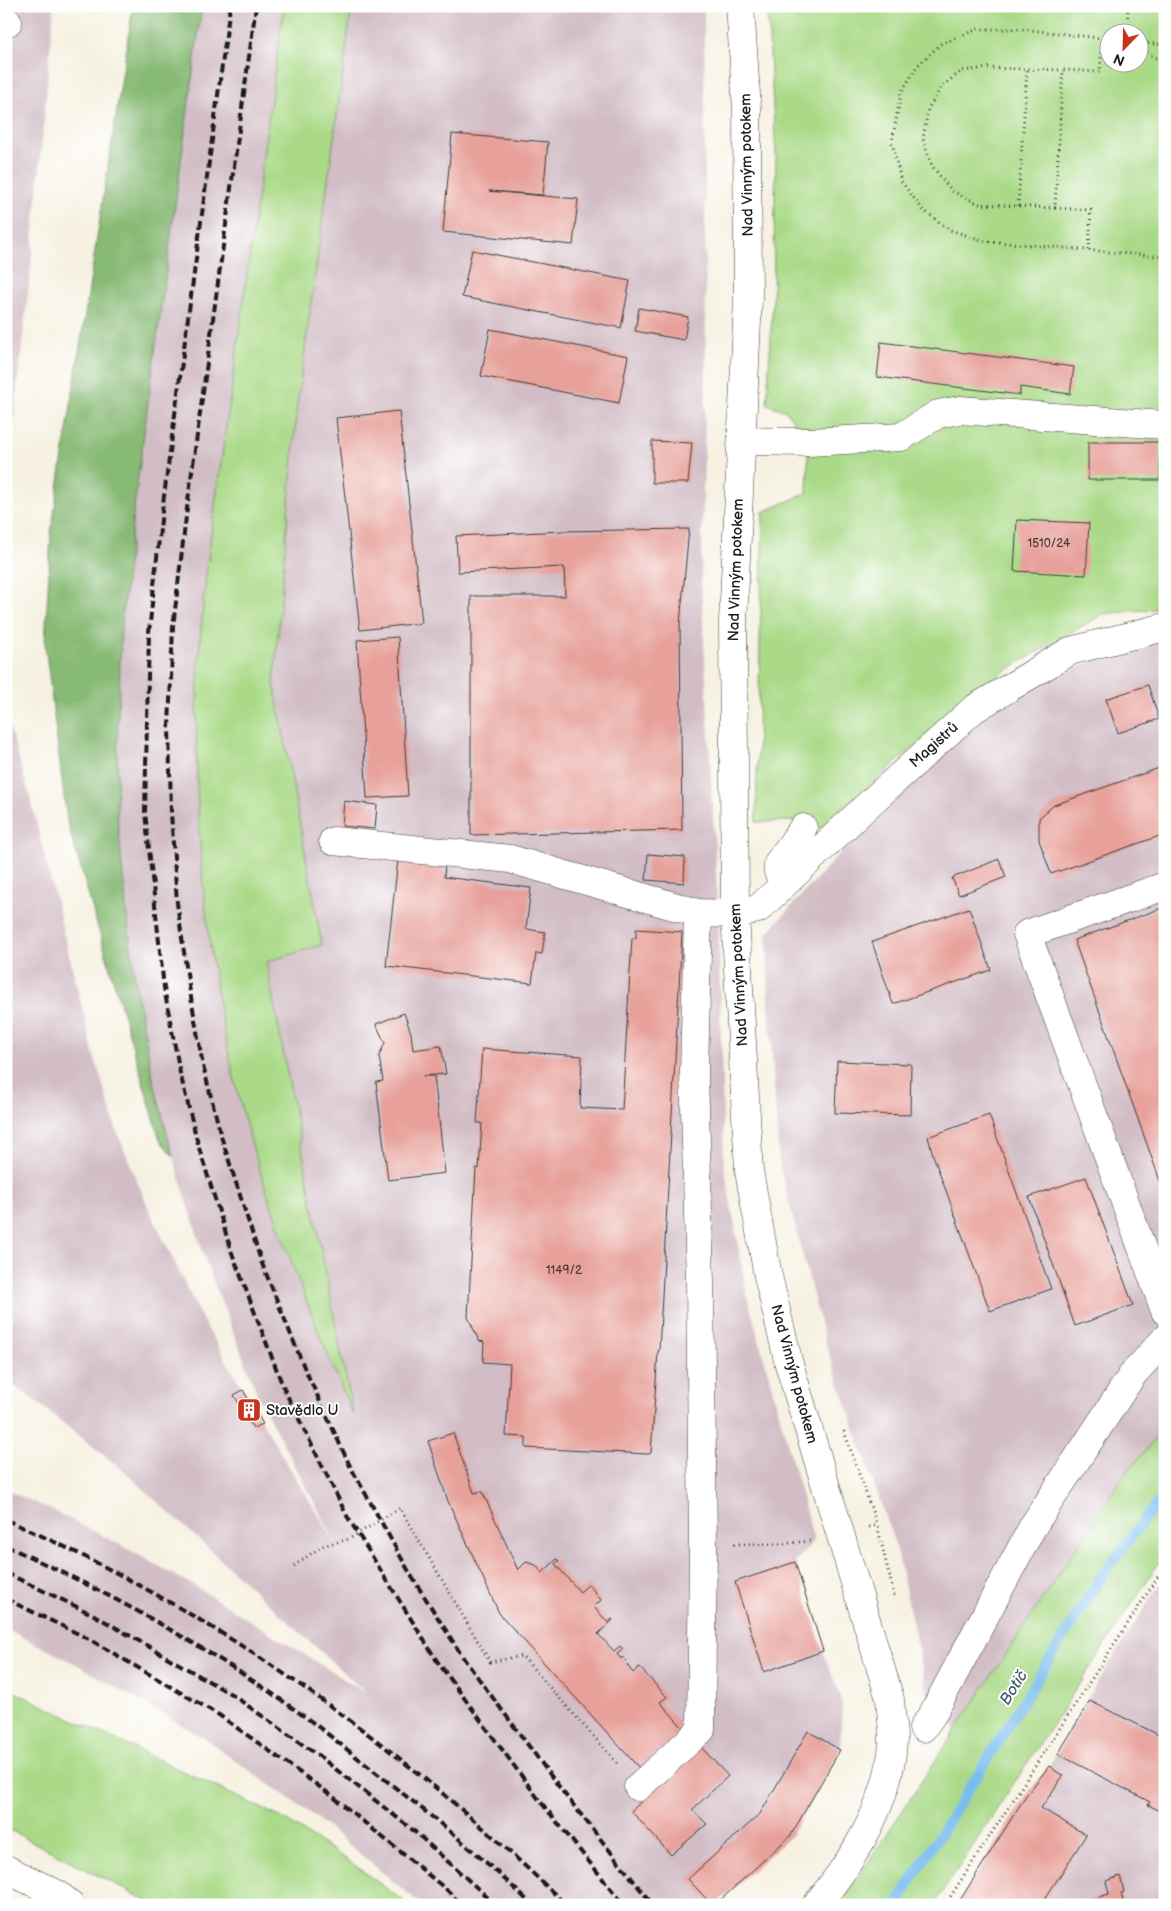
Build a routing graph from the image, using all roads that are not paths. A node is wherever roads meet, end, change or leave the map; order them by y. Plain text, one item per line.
1 (740, 6) edge
2 (1162, 425) dead end
3 (742, 441) junction
4 (1165, 627) edge
5 (803, 828) dead end
6 (333, 841) dead end
7 (785, 883) junction
8 (1165, 886) edge
9 (698, 913) junction
10 (735, 914) junction
11 (1165, 1311) edge
12 (1165, 1339) edge
13 (923, 1728) dead end
14 (638, 1787) road end
15 (6, 1869) edge
16 (72, 1905) edge
17 (816, 1905) edge

1 - 3 street, Nad Vinným potokem
2 - 3 street
3 - 10 street, Nad Vinným potokem
4 - 7 street, Magistrů
5 - 7 street
6 - 9 street, Magistrů
7 - 10 street, Magistrů
8 - 11 street
9 - 10 street, Magistrů
9 - 14 street
10 - 17 street, Nad Vinným potokem
12 - 13 street
15 - 16 street

